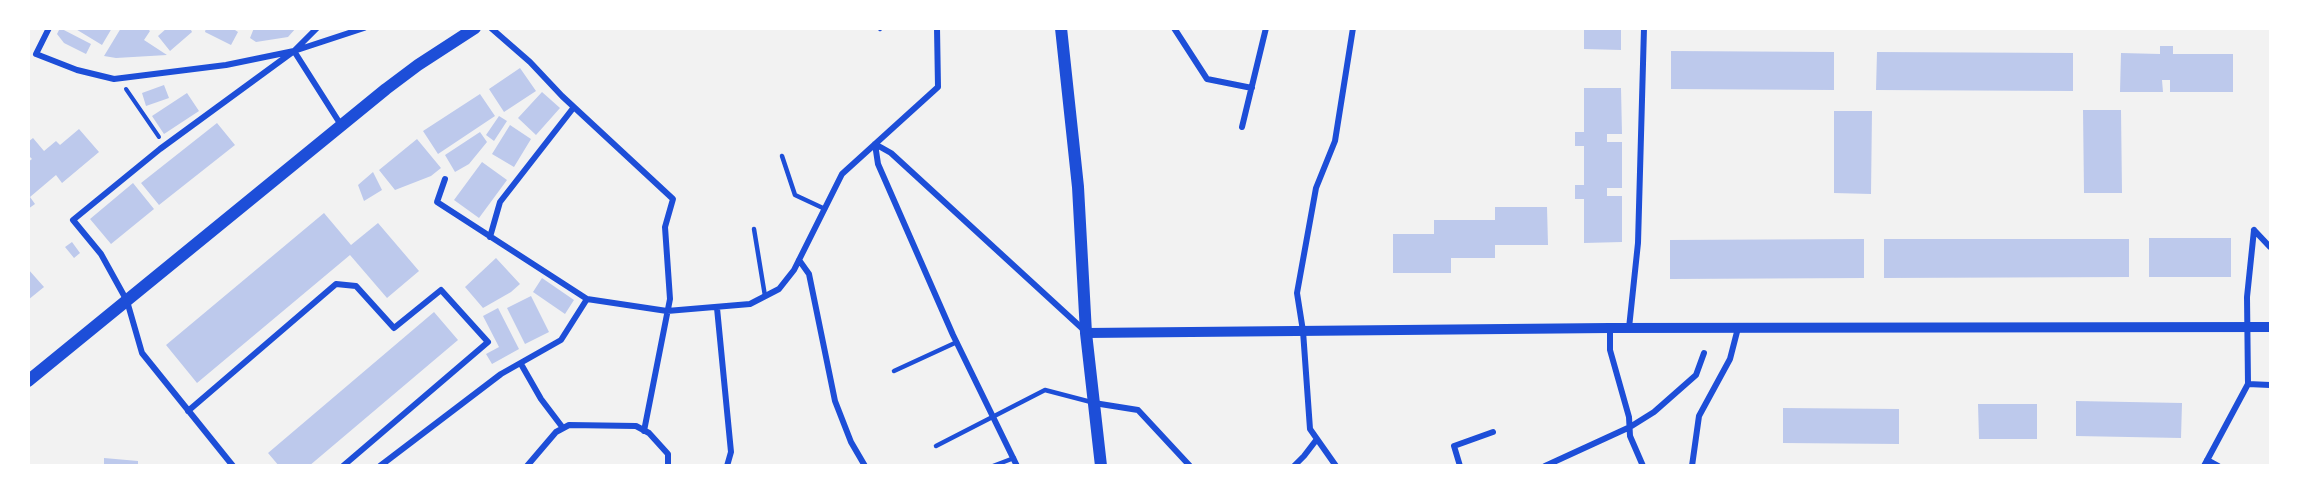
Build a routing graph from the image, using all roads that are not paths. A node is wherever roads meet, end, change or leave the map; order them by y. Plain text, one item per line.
1 (49, 28) edge
2 (317, 28) edge
3 (364, 28) edge
4 (475, 28) edge
5 (491, 28) edge
6 (937, 28) edge
7 (1061, 28) edge
8 (1174, 28) edge
9 (1266, 28) edge
10 (1353, 28) edge
11 (1644, 28) edge
12 (294, 51) junction
13 (1252, 88) junction
14 (574, 107) junction
15 (341, 125) junction
16 (1242, 128) dead end
17 (875, 144) junction
18 (782, 156) dead end
19 (445, 179) dead end
20 (825, 209) junction
21 (754, 229) dead end
22 (490, 237) junction
23 (2271, 247) edge
24 (799, 260) junction
25 (765, 296) junction
26 (587, 299) junction
27 (127, 301) junction
28 (717, 308) junction
29 (667, 311) junction
30 (2246, 327) junction
31 (2271, 327) edge
32 (1610, 328) junction
33 (1629, 328) junction
34 (1738, 328) junction
35 (1303, 331) junction
36 (1086, 333) junction
37 (957, 342) junction
38 (1704, 353) dead end
39 (521, 364) junction
40 (894, 371) dead end
41 (28, 381) edge
42 (2248, 384) junction
43 (2271, 385) edge
44 (1094, 403) junction
45 (188, 411) junction
46 (994, 417) junction
47 (1630, 427) junction
48 (563, 428) junction
49 (644, 430) junction
50 (1493, 432) dead end
51 (1317, 438) junction
52 (936, 446) dead end
53 (1014, 458) junction
54 (2205, 463) edge
55 (233, 465) edge
56 (343, 465) edge
57 (380, 465) edge
58 (527, 465) edge
59 (668, 465) edge
60 (728, 465) edge
61 (865, 465) edge
62 (993, 465) edge
63 (1017, 465) edge
64 (1101, 465) edge
65 (1190, 465) edge
66 (1294, 465) edge
67 (1336, 465) edge
68 (1460, 465) edge
69 (1545, 465) edge
70 (1644, 465) edge
71 (1692, 465) edge
72 (2218, 465) edge

1 - 12 street
2 - 12 street
3 - 12 street
4 - 15 main road
5 - 14 street
6 - 17 street
7 - 36 main road
8 - 13 street
9 - 13 street
10 - 35 street
11 - 33 street
12 - 15 street
12 - 27 street
13 - 16 street
14 - 22 street
14 - 29 street
15 - 27 main road
17 - 20 street
17 - 36 street
17 - 37 street
18 - 20 lane
19 - 22 street
20 - 24 street
21 - 25 lane
22 - 26 street
23 - 30 street
24 - 25 street
24 - 61 street
25 - 28 street
26 - 29 street
26 - 39 street
27 - 41 main road
27 - 45 street
28 - 29 street
28 - 60 street
29 - 49 street
30 - 31 street
30 - 34 street
30 - 42 street
32 - 33 street
32 - 35 street
32 - 47 street
33 - 34 street
34 - 71 street
35 - 36 street
35 - 51 street
36 - 44 main road
37 - 40 lane
37 - 46 street
38 - 47 street
39 - 48 street
39 - 57 street
42 - 43 street
42 - 54 street
44 - 46 lane
44 - 64 main road
44 - 65 street
45 - 55 street
45 - 56 street
46 - 52 lane
46 - 53 street
47 - 69 street
47 - 70 street
48 - 49 street
48 - 58 street
49 - 59 street
50 - 68 street
51 - 66 street
51 - 67 street
53 - 62 lane
53 - 63 street
54 - 72 street

